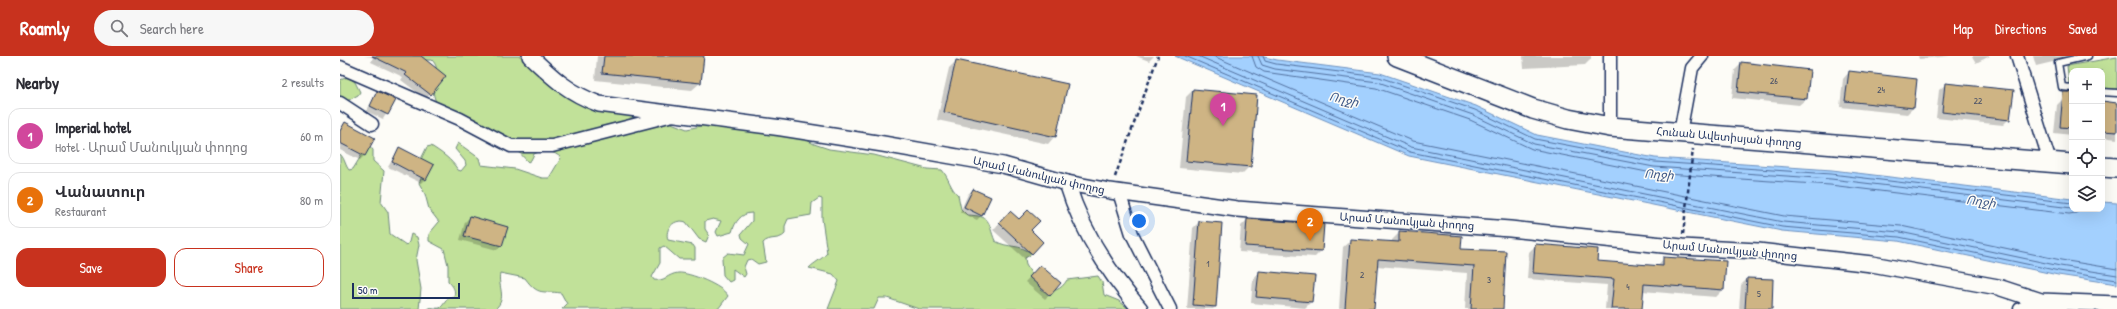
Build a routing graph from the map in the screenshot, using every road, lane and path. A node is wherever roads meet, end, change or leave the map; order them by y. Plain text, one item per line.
1 (530, 56) edge
2 (1158, 56) edge
3 (1397, 56) edge
4 (1610, 56) edge
5 (1702, 56) edge
6 (2017, 56) edge
7 (2088, 56) edge
8 (340, 67) edge
9 (2069, 88) edge
10 (2105, 92) edge
11 (2117, 93) edge
12 (340, 103) edge
13 (676, 114) junction
14 (372, 124) dead end
15 (1610, 127) junction
16 (1687, 139) junction
17 (2050, 162) junction
18 (2069, 164) edge
19 (2105, 167) edge
20 (2117, 168) edge
21 (1067, 183) junction
22 (1114, 192) junction
23 (1685, 217) dead end
24 (2041, 301) junction
25 (2117, 304) edge
26 (1140, 309) edge
27 (1170, 309) edge
28 (2020, 309) edge

1 - 13 street, Արամ Մանուկյան փողոց
2 - 22 path
3 - 15 highway, Հունան Ավետիսյան փողոց
4 - 15 street
5 - 16 street
6 - 17 street
7 - 9 lane
8 - 13 street
10 - 11 lane
12 - 14 street
13 - 21 street, Արամ Մանուկյան փողոց
15 - 16 highway, Հունան Ավետիսյան փողոց
16 - 17 highway, Հունան Ավետիսյան փողոց
16 - 23 path
17 - 18 highway, Հունան Ավետիսյան փողոց
19 - 20 highway
21 - 22 street, Արամ Մանուկյան փողոց
21 - 26 street
22 - 24 street, Արամ Մանուկյան փողոց
22 - 27 street
24 - 25 street, Արամ Մանուկյան փողոց
24 - 28 street

